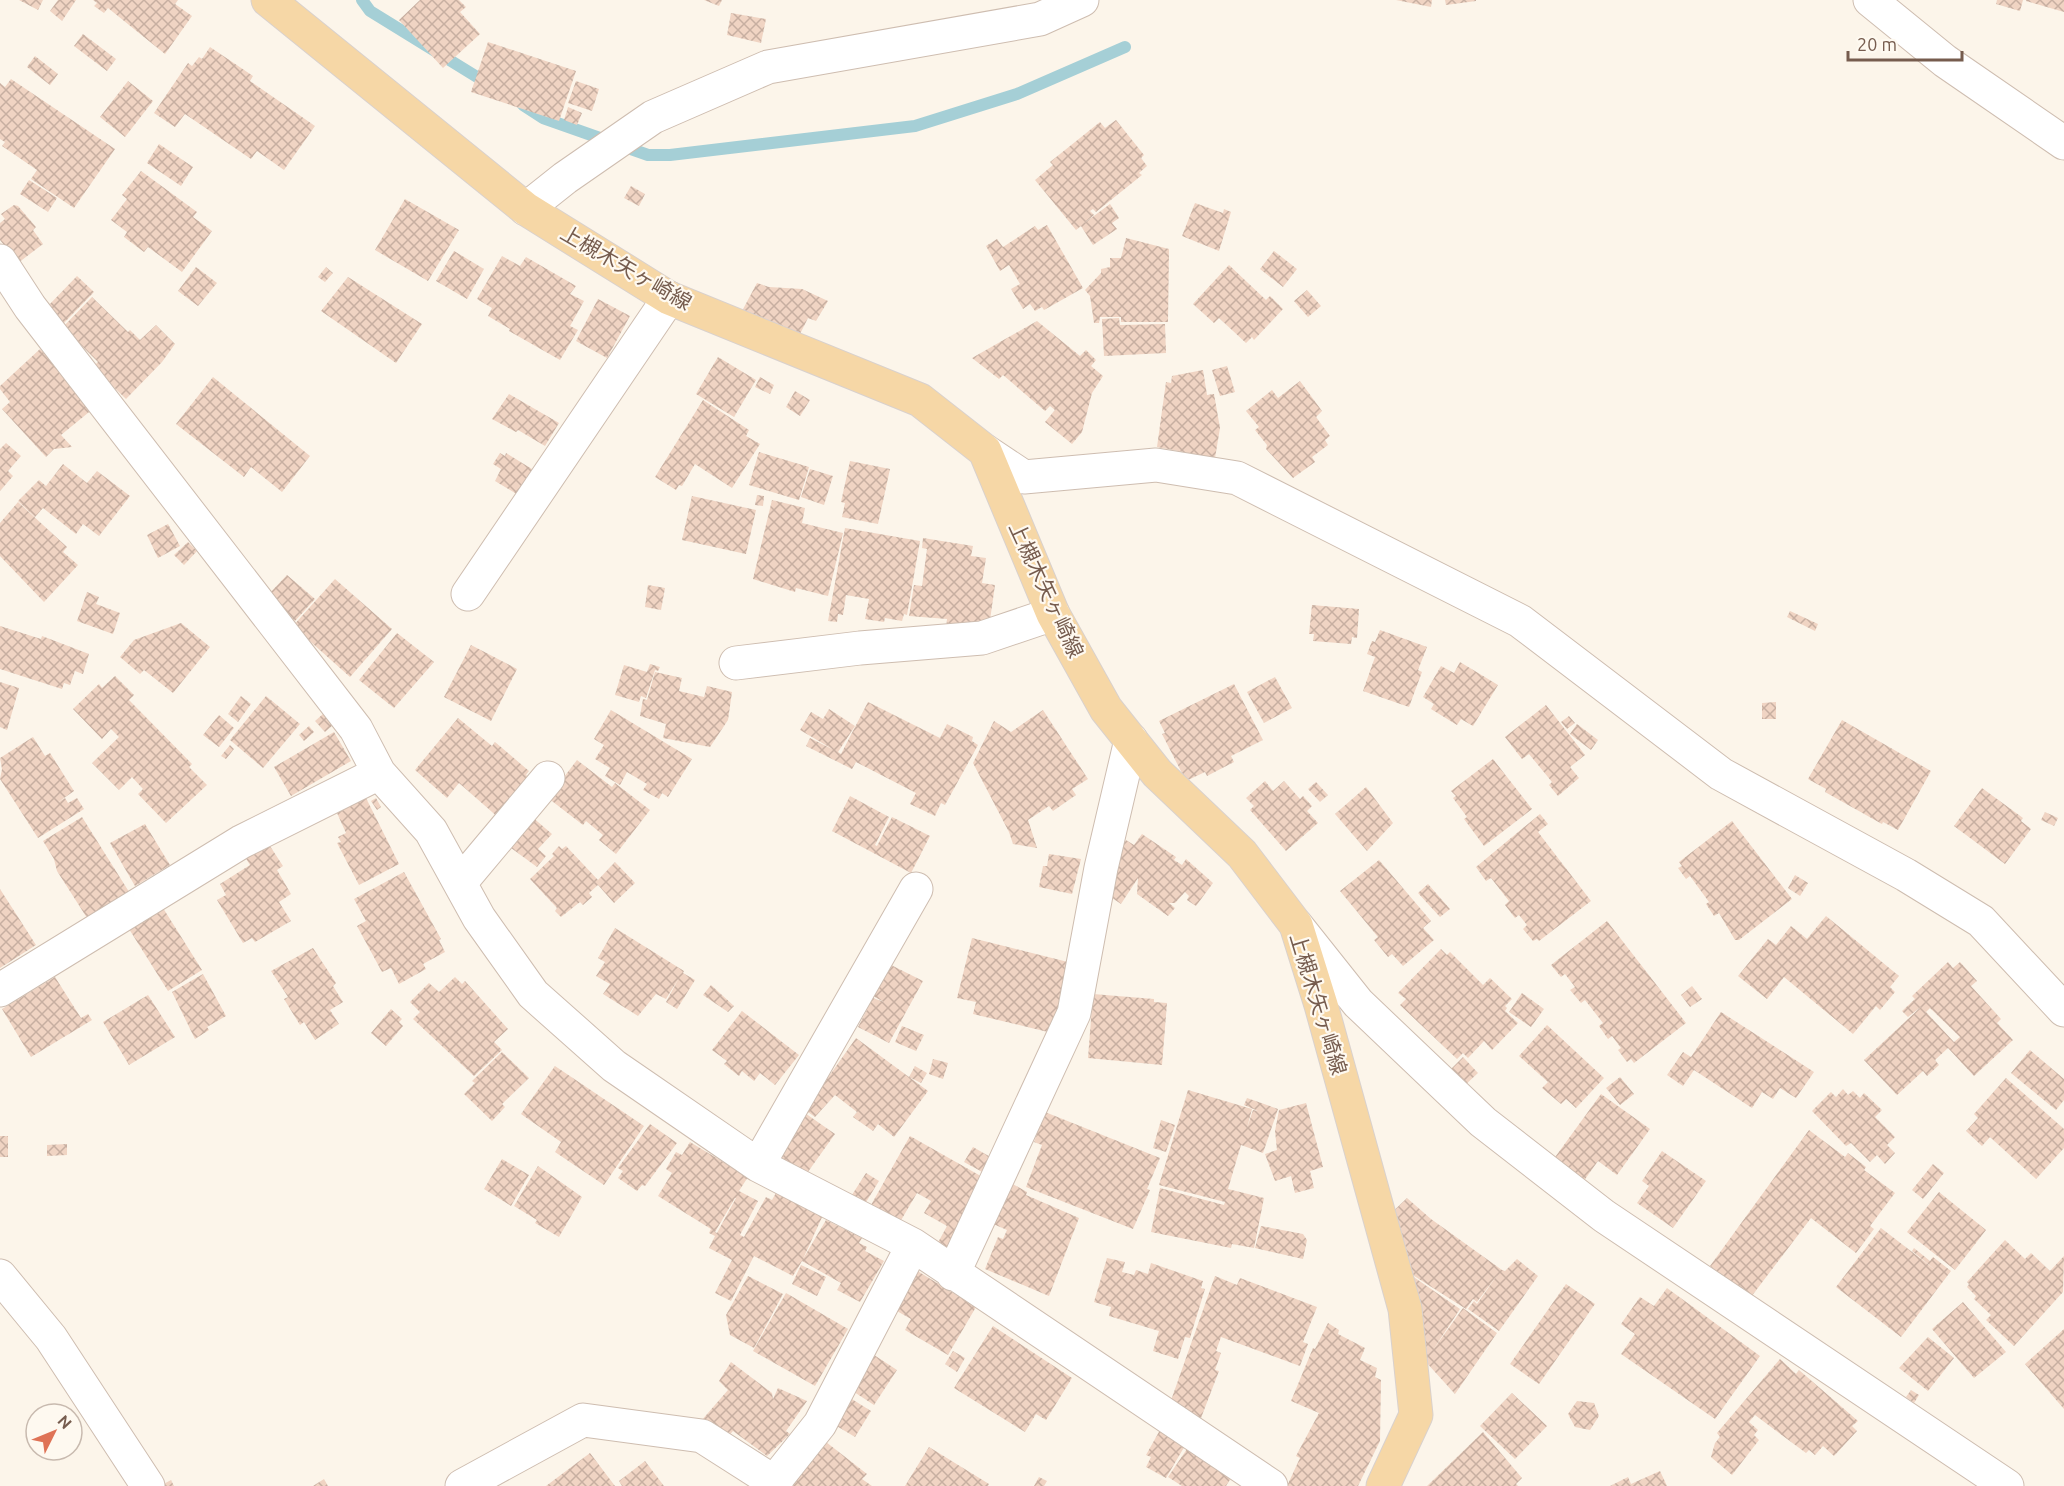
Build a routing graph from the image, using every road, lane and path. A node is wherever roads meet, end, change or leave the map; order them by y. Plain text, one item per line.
1 (268, 0) edge
2 (1082, 0) edge
3 (1870, 0) edge
4 (2064, 143) edge
5 (526, 209) junction
6 (0, 261) edge
7 (669, 298) junction
8 (985, 451) junction
9 (468, 594) dead end
10 (1053, 614) junction
11 (736, 663) dead end
12 (1131, 740) junction
13 (379, 772) junction
14 (548, 778) dead end
15 (460, 883) junction
16 (916, 889) dead end
17 (1296, 925) junction
18 (0, 990) edge
19 (2064, 1010) edge
20 (758, 1166) junction
21 (913, 1245) junction
22 (953, 1274) junction
23 (0, 1276) edge
24 (775, 1484) edge
25 (148, 1486) edge
26 (462, 1486) edge
27 (1271, 1486) edge
28 (1383, 1486) edge
29 (2007, 1486) edge

1 - 5 main road, 上槻木矢ヶ崎線
2 - 5 street
3 - 4 street
5 - 7 main road, 上槻木矢ヶ崎線
6 - 13 street
7 - 8 main road, 上槻木矢ヶ崎線
7 - 9 street
8 - 10 main road, 上槻木矢ヶ崎線
8 - 19 street
10 - 11 street
10 - 12 main road, 上槻木矢ヶ崎線
12 - 17 main road, 上槻木矢ヶ崎線
12 - 22 street
13 - 15 street
13 - 18 street
14 - 15 street
15 - 20 street
16 - 20 street
17 - 28 main road, 上槻木矢ヶ崎線
17 - 29 street
20 - 21 street
21 - 22 street
21 - 24 street
22 - 27 street
23 - 25 street
24 - 26 street

